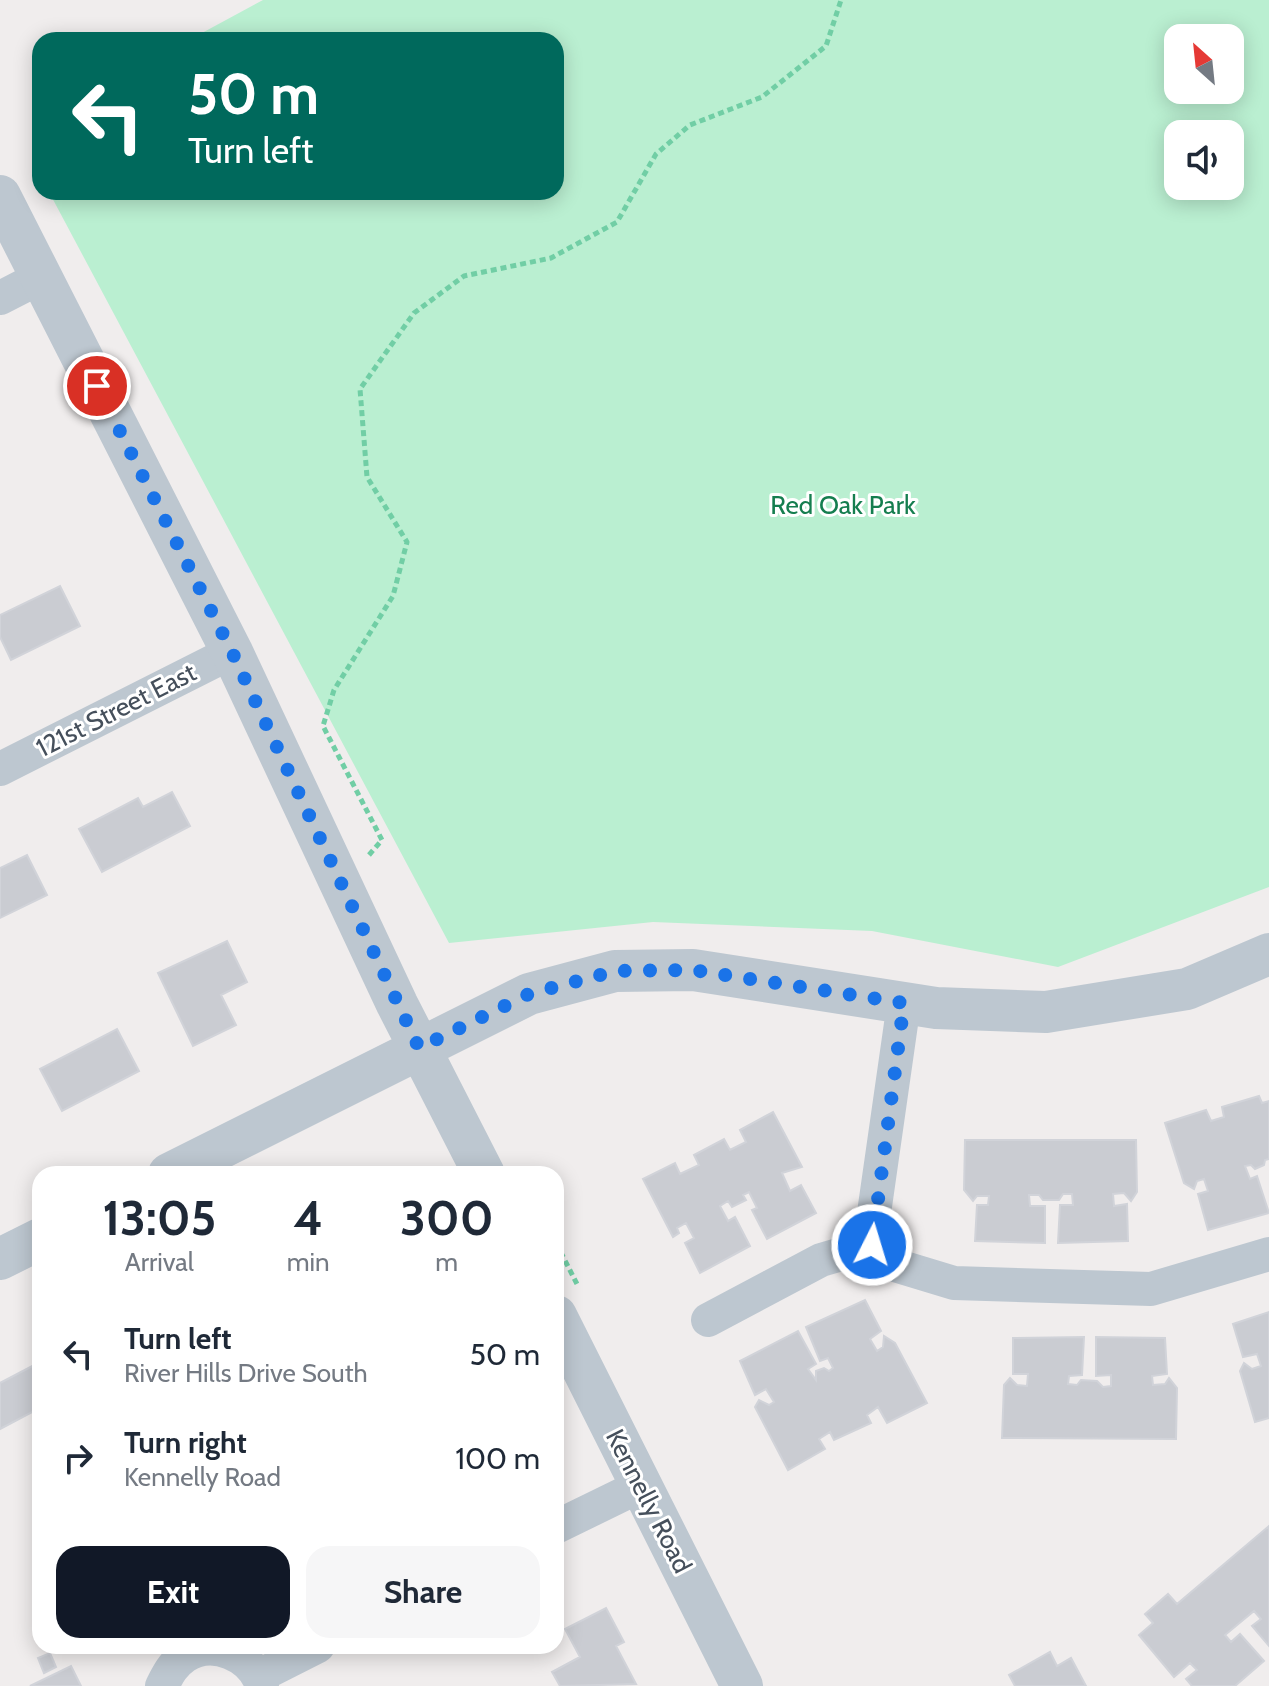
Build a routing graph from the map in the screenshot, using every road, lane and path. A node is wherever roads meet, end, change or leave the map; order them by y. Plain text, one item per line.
1 (841, 0) edge
2 (0, 196) edge
3 (41, 277) junction
4 (0, 298) edge
5 (232, 652) junction
6 (0, 769) edge
7 (361, 865) dead end
8 (1269, 954) edge
9 (904, 1003) junction
10 (419, 1048) junction
11 (185, 1166) edge
12 (480, 1166) edge
13 (32, 1243) edge
14 (872, 1245) junction
15 (1269, 1254) edge
16 (0, 1259) edge
17 (708, 1320) dead end
18 (564, 1332) edge
19 (642, 1485) junction
20 (564, 1523) edge
21 (189, 1654) edge
22 (234, 1654) edge
23 (305, 1654) edge
24 (260, 1681) edge
25 (162, 1686) edge
26 (742, 1686) edge

1 - 7 path
2 - 3 street
3 - 4 street
3 - 5 street
5 - 6 street, 121st Street East
5 - 10 street
8 - 9 street
9 - 10 street
9 - 14 street
10 - 11 street
10 - 12 street
13 - 16 street
14 - 15 street
14 - 17 street
18 - 19 street, Kennelly Road
19 - 20 street
19 - 26 street, Kennelly Road
21 - 25 street
22 - 24 street
23 - 24 street

